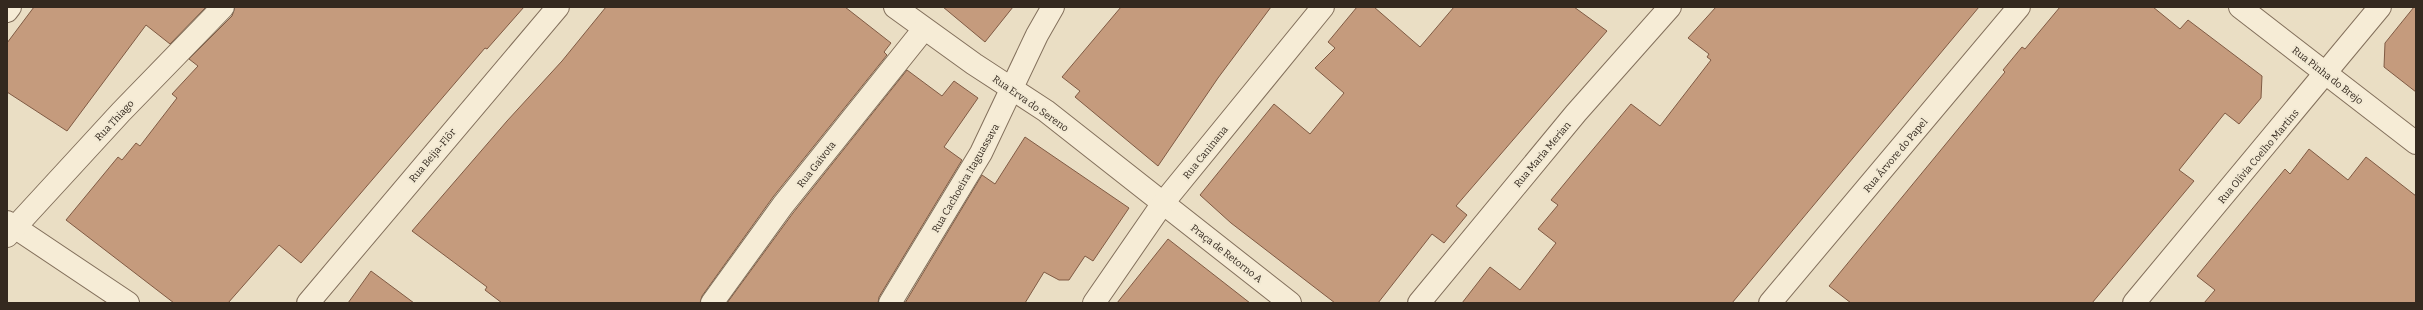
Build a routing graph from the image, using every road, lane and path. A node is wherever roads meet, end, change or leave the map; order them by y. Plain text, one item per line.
1 (10, 7) edge
2 (223, 7) edge
3 (558, 7) edge
4 (895, 7) edge
5 (1053, 7) edge
6 (1323, 7) edge
7 (1670, 7) edge
8 (2019, 7) edge
9 (2240, 7) edge
10 (2380, 7) edge
11 (7, 11) edge
12 (924, 29) junction
13 (2326, 74) junction
14 (1013, 88) junction
15 (2416, 143) edge
16 (1163, 203) junction
17 (10, 228) edge
18 (128, 303) edge
19 (308, 303) edge
20 (712, 303) edge
21 (890, 303) edge
22 (1094, 303) edge
23 (1290, 303) edge
24 (1419, 303) edge
25 (1770, 303) edge
26 (2134, 303) edge

1 - 11 street
2 - 17 street, Rua Thiago
3 - 19 street, Rua Beija-Flôr
4 - 12 street, Rua Erva do Sereno
5 - 14 street, Rua Cachoeira Itaguassava
6 - 16 street, Rua Caninana
7 - 24 street, Rua Maria Merian
8 - 25 street, Rua Árvore do Papel
9 - 13 street, Rua Pinha do Brejo
10 - 13 street, Rua Olívia Coelho Martins
12 - 14 street, Rua Erva do Sereno
12 - 20 street, Rua Gaivota
13 - 15 street, Rua Pinha do Brejo
13 - 26 street, Rua Olívia Coelho Martins
14 - 16 street, Rua Erva do Sereno
14 - 21 street, Rua Cachoeira Itaguassava
16 - 22 street, Rua Caninana
16 - 23 street, Praça de Retorno A
17 - 18 street

